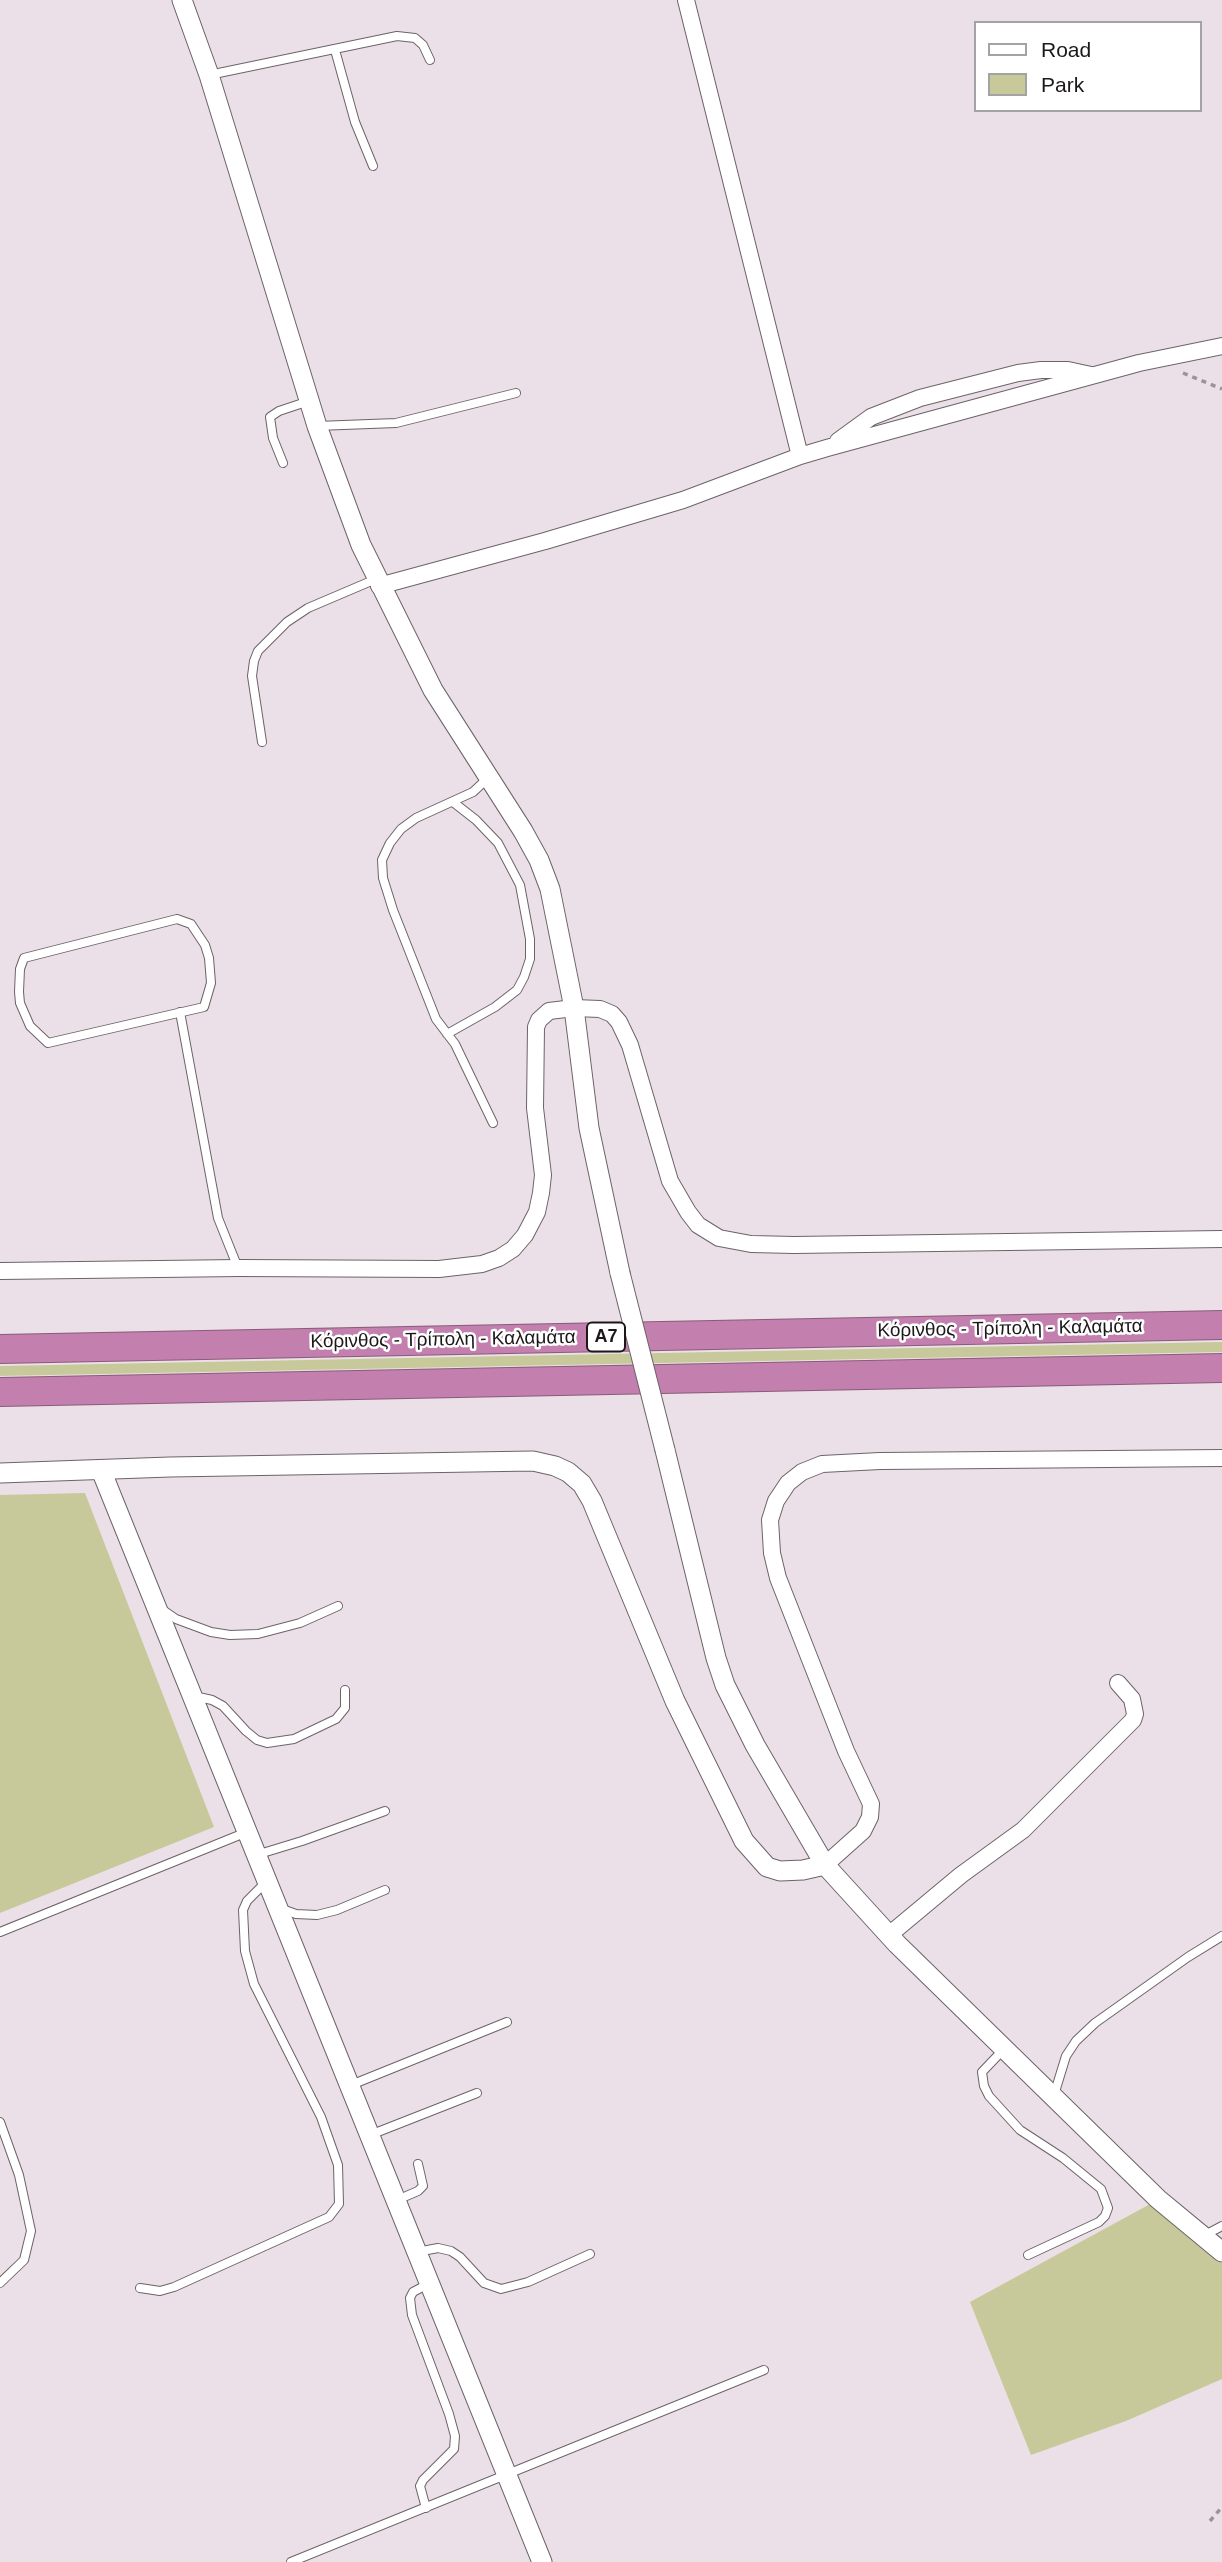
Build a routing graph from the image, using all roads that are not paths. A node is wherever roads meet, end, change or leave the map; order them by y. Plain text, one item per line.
1 (182, 0) edge
2 (686, 0) edge
3 (335, 50) junction
4 (429, 60) dead end
5 (209, 75) junction
6 (373, 166) dead end
7 (1222, 346) edge
8 (1094, 376) junction
9 (516, 393) dead end
10 (309, 401) junction
11 (317, 426) junction
12 (827, 448) junction
13 (800, 456) junction
14 (283, 463) dead end
15 (378, 583) junction
16 (262, 742) dead end
17 (488, 778) junction
18 (453, 802) junction
19 (574, 1008) junction
20 (180, 1012) junction
21 (447, 1034) junction
22 (493, 1123) dead end
23 (1222, 1239) edge
24 (239, 1268) junction
25 (0, 1271) edge
26 (1222, 1325) edge
27 (0, 1349) edge
28 (1222, 1368) edge
29 (0, 1392) edge
30 (1222, 1458) edge
31 (101, 1470) junction
32 (0, 1473) edge
33 (155, 1604) junction
34 (338, 1606) dead end
35 (1118, 1683) dead end
36 (345, 1690) dead end
37 (191, 1695) junction
38 (385, 1811) dead end
39 (247, 1832) junction
40 (256, 1855) junction
41 (825, 1865) junction
42 (267, 1881) junction
43 (385, 1890) dead end
44 (278, 1908) junction
45 (0, 1932) edge
46 (889, 1935) junction
47 (1222, 1936) edge
48 (508, 2022) dead end
49 (1003, 2049) junction
50 (350, 2085) junction
51 (477, 2093) dead end
52 (1054, 2098) junction
53 (0, 2122) edge
54 (370, 2136) junction
55 (418, 2164) dead end
56 (396, 2201) junction
57 (1222, 2226) edge
58 (1203, 2236) junction
59 (417, 2252) junction
60 (1222, 2252) edge
61 (590, 2254) dead end
62 (1028, 2255) dead end
63 (0, 2283) edge
64 (430, 2283) junction
65 (140, 2288) dead end
66 (765, 2370) dead end
67 (507, 2475) junction
68 (426, 2508) junction
69 (291, 2562) edge
70 (542, 2562) edge

1 - 5 street
2 - 13 street
3 - 4 lane
3 - 5 lane
3 - 6 lane
5 - 10 street
7 - 8 street
8 - 12 street
8 - 12 street
9 - 11 lane
10 - 11 street
10 - 14 lane
11 - 15 street
12 - 13 street
13 - 15 street
15 - 16 lane
15 - 17 street
17 - 18 lane
17 - 19 street
18 - 21 lane
18 - 21 lane
19 - 23 street
19 - 24 street
19 - 41 street, bridge
20 - 20 lane
20 - 24 lane
21 - 22 lane
24 - 25 street
26 - 27 highway, Κόρινθος - Τρίπολη - Καλαμάτα / Α7
28 - 29 highway, Α7
30 - 41 street
31 - 32 street
31 - 33 street
31 - 41 street
33 - 34 lane
33 - 37 street
35 - 46 street
36 - 37 lane
37 - 39 street
38 - 40 lane
39 - 40 street
39 - 45 lane
40 - 42 street
41 - 46 street
42 - 44 street
42 - 65 lane
43 - 44 lane
44 - 50 street
46 - 49 street
47 - 52 lane
48 - 50 lane
49 - 52 street
49 - 62 lane
50 - 54 street
51 - 54 lane
52 - 58 street
53 - 63 lane
54 - 56 street
55 - 56 lane
56 - 59 street
57 - 58 lane
58 - 60 street
59 - 61 lane
59 - 64 street
64 - 67 street
64 - 68 lane
66 - 67 lane
67 - 68 lane
67 - 70 street
68 - 69 lane

